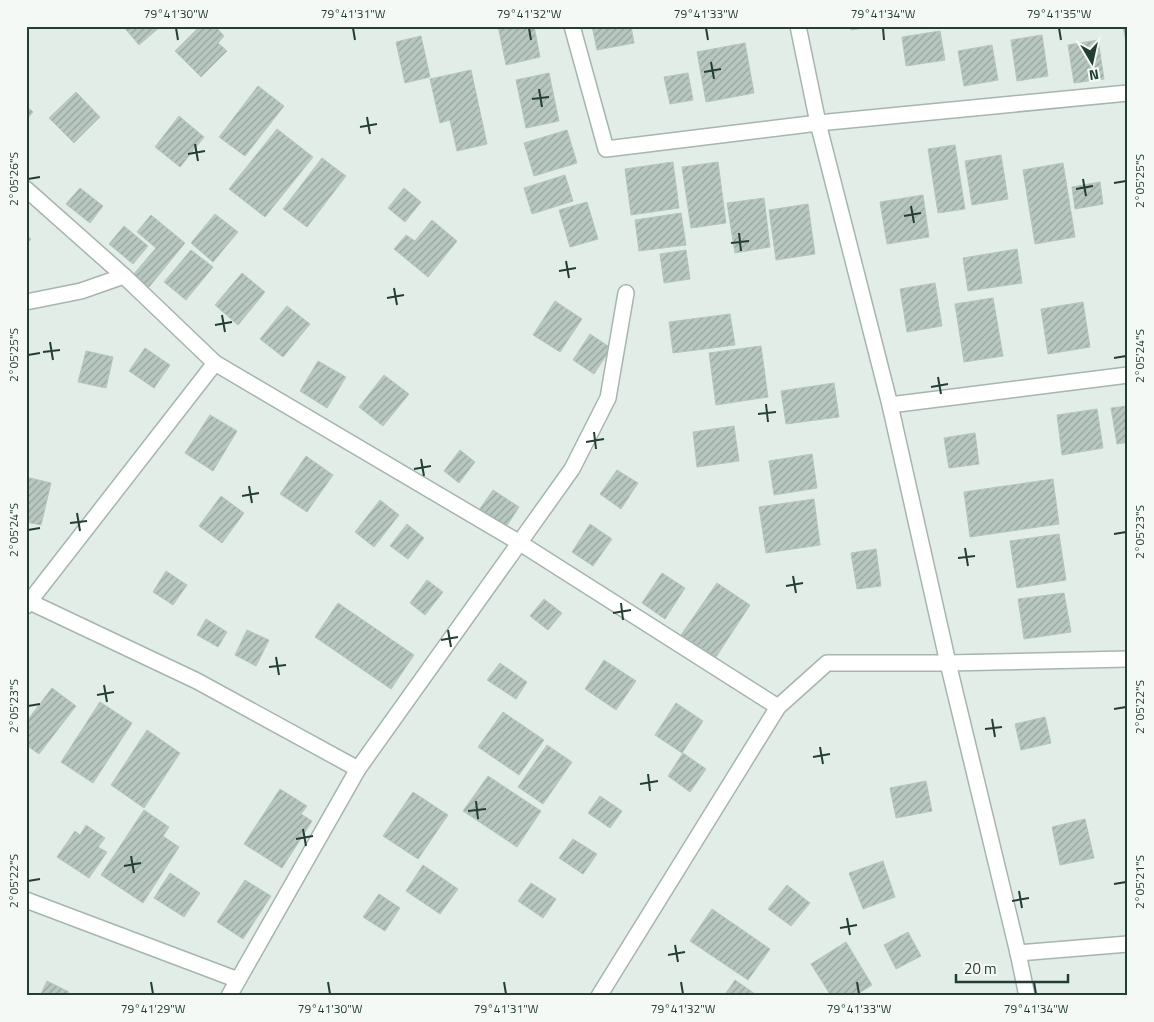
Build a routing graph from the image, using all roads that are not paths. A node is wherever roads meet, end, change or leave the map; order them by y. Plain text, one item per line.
1 (572, 26) edge
2 (798, 26) edge
3 (1128, 93) edge
4 (818, 123) junction
5 (26, 188) edge
6 (124, 276) junction
7 (626, 293) dead end
8 (26, 302) edge
9 (215, 363) junction
10 (1128, 375) edge
11 (890, 406) junction
12 (520, 543) junction
13 (28, 603) edge
14 (1128, 659) edge
15 (948, 663) junction
16 (778, 707) junction
17 (358, 769) junction
18 (26, 900) edge
19 (1128, 944) edge
20 (1018, 953) junction
21 (238, 980) junction
22 (229, 996) edge
23 (599, 996) edge
24 (1026, 996) edge

1 - 4 street
2 - 4 street
3 - 4 street
4 - 11 street
5 - 6 street
6 - 8 street
6 - 9 street
7 - 12 street
9 - 12 street
9 - 13 street
10 - 11 street
11 - 15 street
12 - 16 street
12 - 17 street
13 - 17 street
14 - 15 street
15 - 16 street
15 - 20 street
16 - 23 street
17 - 21 street
18 - 21 street
19 - 20 street
20 - 24 street
21 - 22 street

